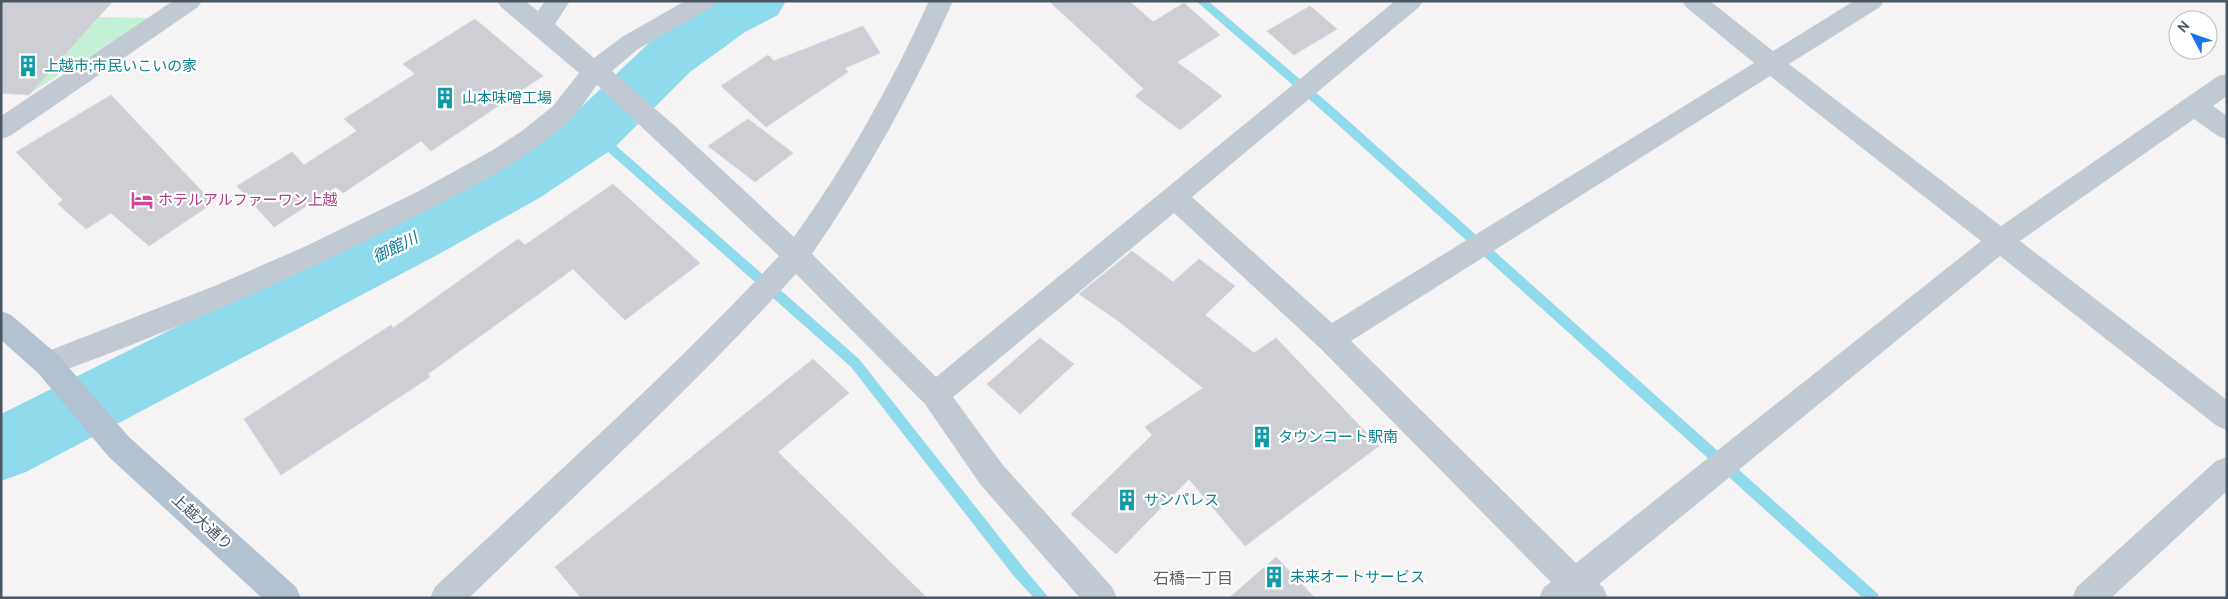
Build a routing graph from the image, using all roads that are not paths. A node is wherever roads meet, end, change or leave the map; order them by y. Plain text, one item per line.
1 (190, 1) edge
2 (509, 1) edge
3 (558, 1) edge
4 (704, 1) edge
5 (941, 1) edge
6 (1694, 1) edge
7 (1872, 1) edge
8 (1406, 2) edge
9 (541, 26) junction
10 (1773, 65) junction
11 (600, 75) junction
12 (2227, 83) edge
13 (2194, 106) junction
14 (1, 129) edge
15 (2227, 129) edge
16 (1173, 196) junction
17 (2000, 241) junction
18 (796, 256) junction
19 (1, 323) edge
20 (1330, 339) junction
21 (55, 373) junction
22 (935, 395) junction
23 (2227, 417) edge
24 (2227, 471) edge
25 (1574, 593) edge
26 (285, 598) edge
27 (446, 598) edge
28 (1101, 598) edge
29 (2088, 598) edge

1 - 14 street
2 - 9 street
3 - 9 street
4 - 11 street
5 - 18 street
6 - 10 street
7 - 10 street
8 - 16 street
9 - 11 street
10 - 17 street
10 - 20 street
11 - 18 street
11 - 21 street
12 - 13 street
13 - 15 street
13 - 17 street
16 - 20 street
16 - 22 street
17 - 23 street
17 - 25 street
18 - 22 street
18 - 27 street
19 - 21 main road
20 - 25 street
21 - 26 main road, 上越大通り
22 - 28 street
24 - 29 street

